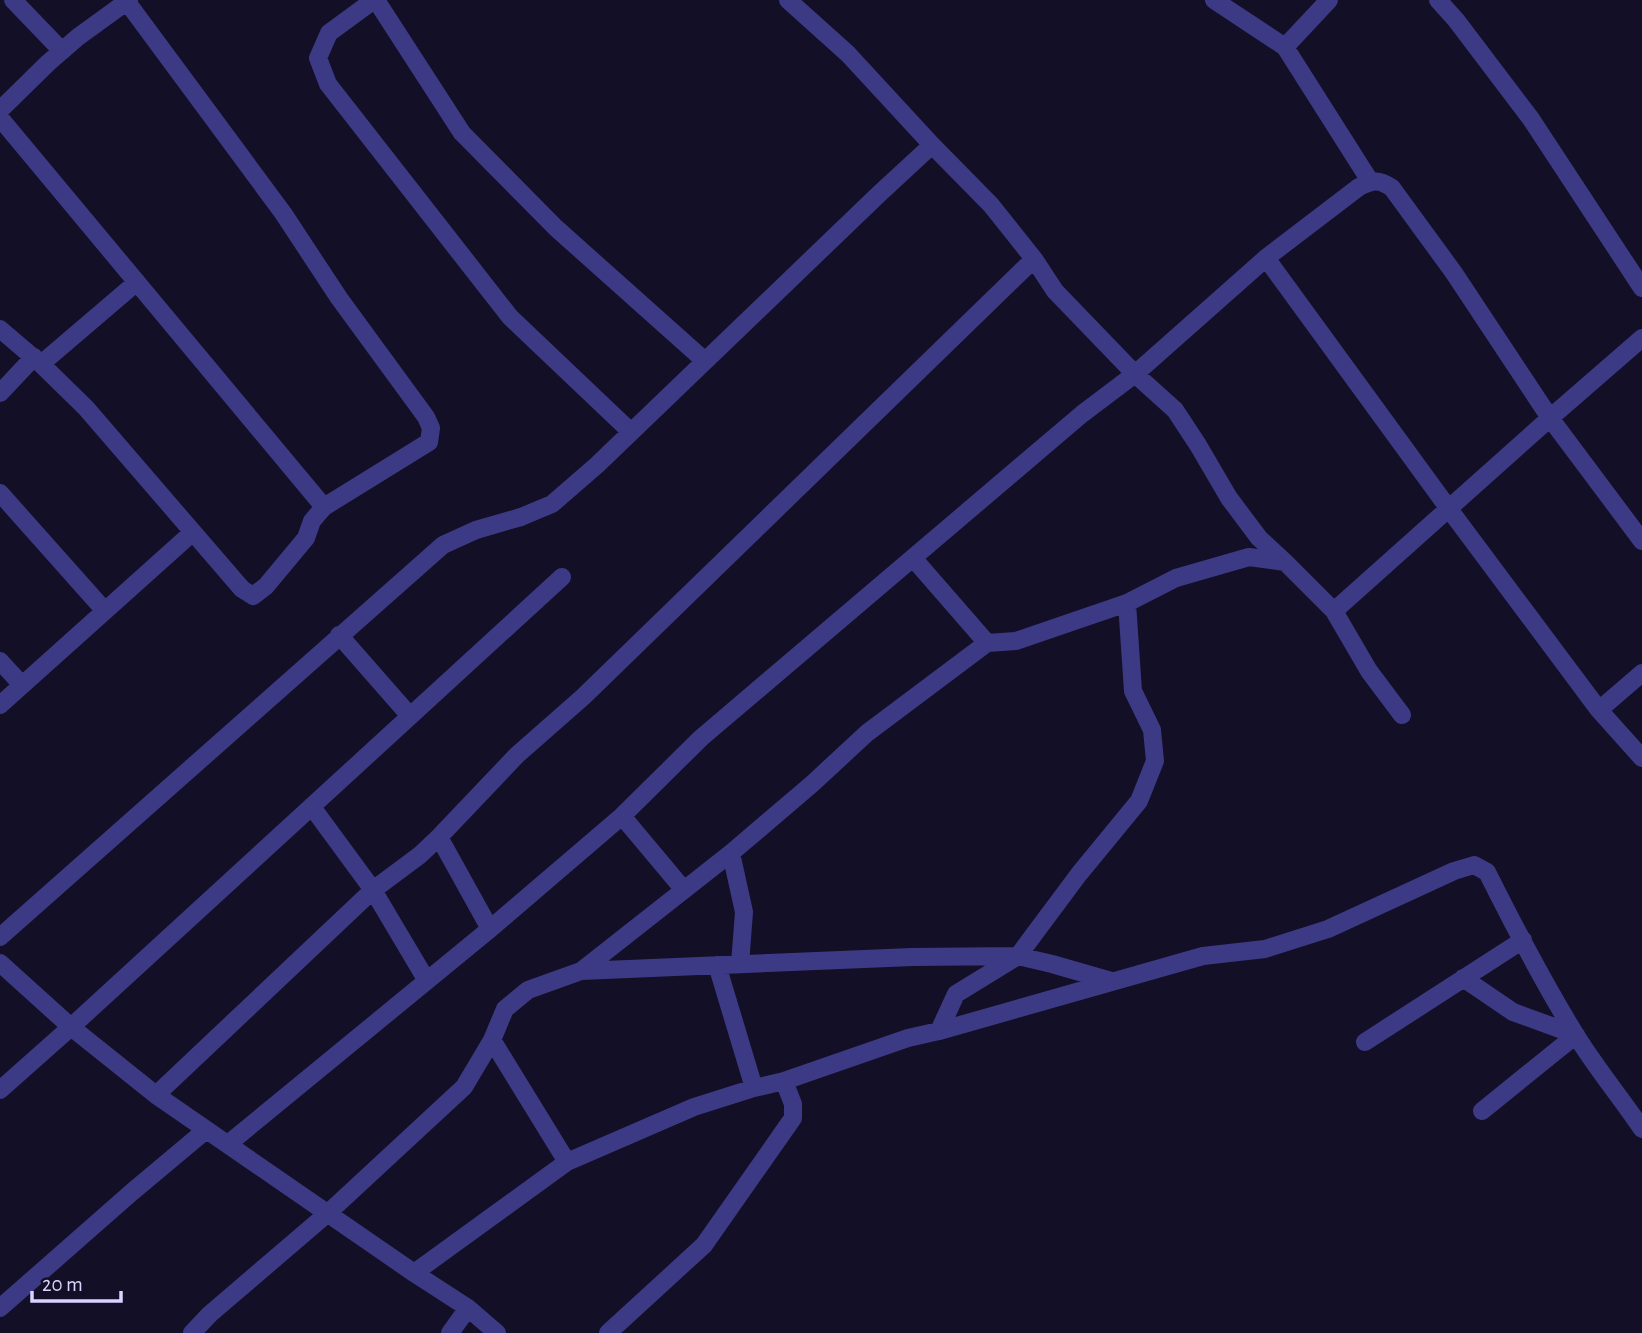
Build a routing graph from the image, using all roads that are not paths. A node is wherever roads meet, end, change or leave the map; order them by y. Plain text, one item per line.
1 (13, 0) edge
2 (375, 0) edge
3 (788, 0) edge
4 (1214, 0) edge
5 (1329, 0) edge
6 (1438, 0) edge
7 (128, 1) edge
8 (1285, 47) junction
9 (62, 51) junction
10 (0, 110) edge
11 (0, 118) edge
12 (932, 145) junction
13 (1370, 181) junction
14 (1266, 258) junction
15 (1034, 259) junction
16 (137, 282) junction
17 (1642, 288) edge
18 (0, 329) edge
19 (1642, 338) edge
20 (38, 361) junction
21 (705, 361) junction
22 (1135, 374) junction
23 (0, 393) edge
24 (1550, 418) junction
25 (631, 432) junction
26 (0, 493) edge
27 (324, 507) junction
28 (1449, 509) junction
29 (193, 532) junction
30 (1642, 541) edge
31 (913, 558) junction
32 (1285, 562) junction
33 (562, 577) dead end
34 (1127, 603) junction
35 (105, 611) junction
36 (1334, 611) junction
37 (339, 635) junction
38 (987, 643) junction
39 (0, 661) edge
40 (1642, 673) edge
41 (22, 685) junction
42 (0, 705) edge
43 (1599, 710) junction
44 (1402, 715) dead end
45 (410, 716) junction
46 (1642, 758) edge
47 (312, 807) junction
48 (622, 816) junction
49 (439, 837) junction
50 (731, 853) junction
51 (373, 890) junction
52 (684, 890) junction
53 (489, 929) junction
54 (0, 937) edge
55 (1522, 940) junction
56 (1018, 956) junction
57 (0, 963) edge
58 (740, 964) junction
59 (717, 965) junction
60 (580, 971) junction
61 (1463, 978) junction
62 (427, 981) junction
63 (1111, 981) junction
64 (71, 1027) junction
65 (939, 1031) junction
66 (1576, 1035) junction
67 (492, 1040) junction
68 (1365, 1042) dead end
69 (784, 1081) junction
70 (754, 1088) junction
71 (0, 1090) edge
72 (156, 1095) junction
73 (1482, 1111) dead end
74 (1642, 1129) edge
75 (206, 1130) junction
76 (228, 1144) junction
77 (566, 1163) junction
78 (328, 1213) junction
79 (414, 1273) junction
80 (0, 1308) edge
81 (468, 1308) junction
82 (192, 1333) edge
83 (450, 1333) edge
84 (497, 1333) edge
85 (608, 1333) edge

1 - 9 street
2 - 21 street
2 - 25 street
3 - 12 street
4 - 8 street
5 - 8 street
6 - 17 street
7 - 9 street
7 - 27 street
8 - 13 street
9 - 10 street
11 - 16 street
12 - 15 street
12 - 21 street
13 - 14 street
13 - 24 street
14 - 22 street
14 - 28 street
15 - 22 street
15 - 49 street
16 - 20 street
16 - 27 street
18 - 20 street
19 - 24 street
20 - 23 street
20 - 29 street
21 - 25 street
22 - 31 street
22 - 32 street
24 - 28 street
24 - 30 street
25 - 37 street
26 - 35 street
27 - 29 street
28 - 36 street
28 - 43 street
29 - 35 street
31 - 38 street
31 - 48 street
32 - 34 street
32 - 36 street
33 - 45 street
34 - 38 street
34 - 56 street
35 - 41 street
36 - 44 street
37 - 45 street
37 - 54 street
38 - 50 street
39 - 41 street
40 - 43 street
41 - 42 street
43 - 46 street
45 - 47 street
47 - 51 street
47 - 64 street
48 - 52 street
48 - 53 street
49 - 51 street
49 - 53 street
50 - 52 street
50 - 58 street
51 - 62 street
51 - 72 street
52 - 60 street
53 - 62 street
55 - 61 street
55 - 63 street
55 - 66 street
56 - 58 street
56 - 63 street
56 - 65 street
57 - 64 street
58 - 59 street
59 - 60 street
59 - 70 street
60 - 67 street
61 - 66 street
61 - 68 street
62 - 76 street
63 - 65 street
64 - 71 street
64 - 72 street
65 - 69 street
66 - 73 street
66 - 74 street
67 - 77 street
67 - 78 street
69 - 70 street
69 - 85 street
70 - 77 street
72 - 75 street
75 - 76 street
75 - 80 street
76 - 78 street
77 - 79 street
78 - 79 street
78 - 82 street
79 - 81 street
81 - 83 street
81 - 84 street

